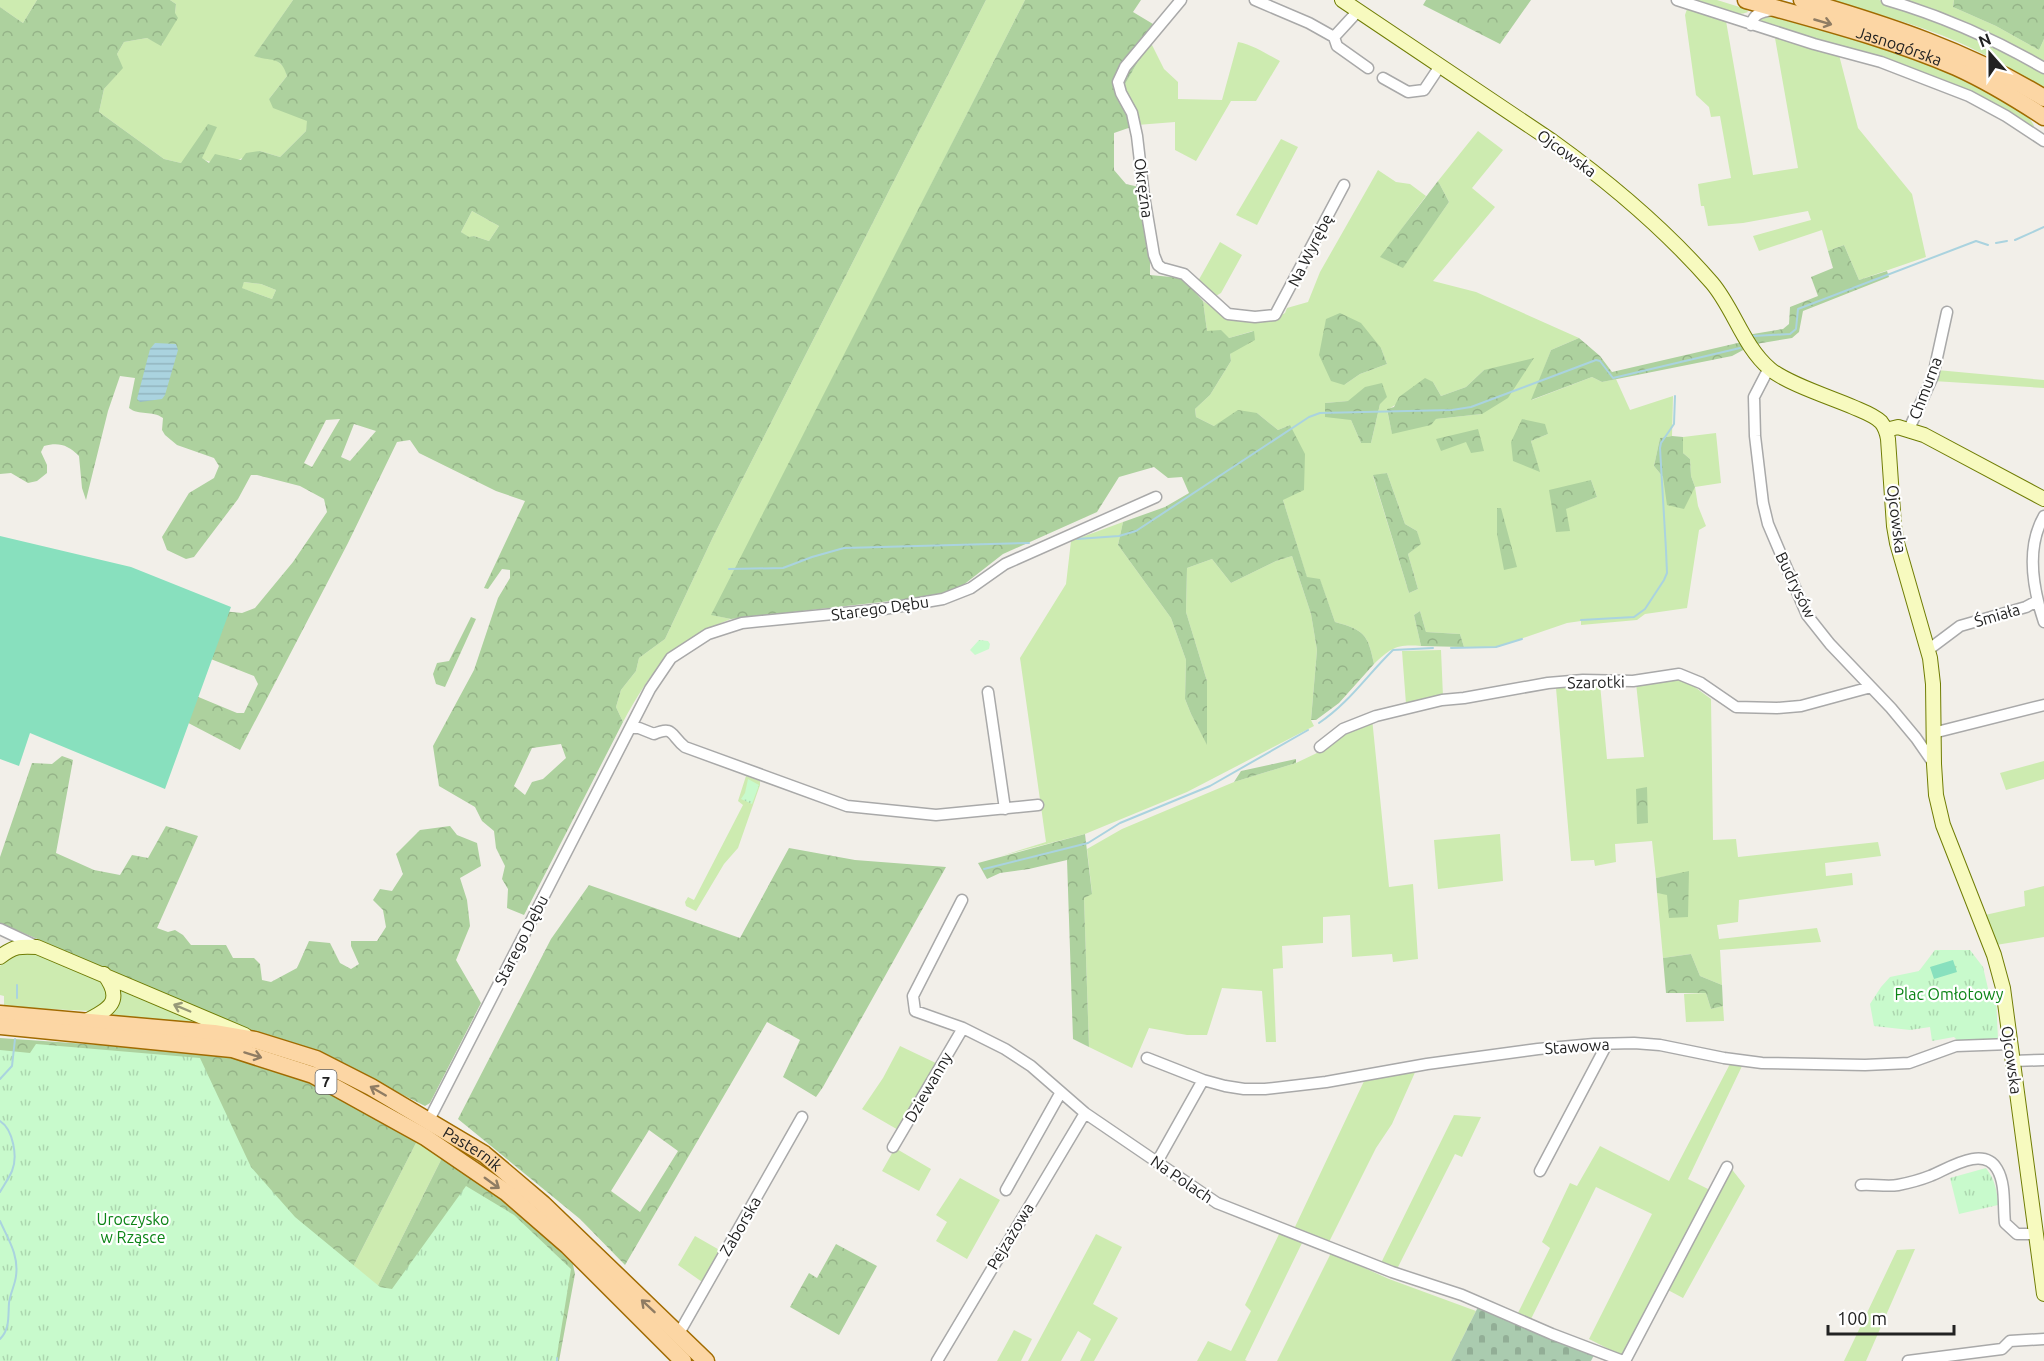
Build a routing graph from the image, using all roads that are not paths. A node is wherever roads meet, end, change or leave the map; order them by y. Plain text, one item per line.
1 (1181, 0) edge
2 (1255, 0) edge
3 (1342, 0) edge
4 (1677, 0) edge
5 (1746, 0) edge
6 (1802, 0) edge
7 (1887, 0) edge
8 (1780, 10) junction
9 (1358, 11) junction
10 (1751, 25) junction
11 (1334, 37) junction
12 (1440, 66) junction
13 (1368, 68) dead end
14 (2044, 68) edge
15 (1383, 78) dead end
16 (2044, 98) edge
17 (2025, 104) junction
18 (2044, 117) edge
19 (2041, 139) edge
20 (1344, 185) dead end
21 (1947, 312) dead end
22 (1275, 315) joint
23 (1768, 368) junction
24 (1909, 429) junction
25 (1886, 430) junction
26 (1156, 497) dead end
27 (2044, 499) edge
28 (2044, 516) edge
29 (2037, 601) junction
30 (2044, 622) edge
31 (1928, 650) junction
32 (1870, 687) junction
33 (988, 692) dead end
34 (2044, 705) edge
35 (631, 728) junction
36 (1933, 733) junction
37 (1320, 747) dead end
38 (1934, 764) junction
39 (1038, 805) dead end
40 (1005, 809) junction
41 (962, 900) dead end
42 (0, 929) edge
43 (37, 947) junction
44 (0, 957) edge
45 (104, 974) junction
46 (7, 1021) edge
47 (83, 1022) junction
48 (963, 1028) junction
49 (190, 1037) junction
50 (255, 1040) junction
51 (1607, 1044) junction
52 (2010, 1044) junction
53 (1147, 1059) dead end
54 (2044, 1060) edge
55 (2012, 1061) junction
56 (1203, 1080) junction
57 (1061, 1092) junction
58 (1084, 1113) junction
59 (802, 1117) dead end
60 (429, 1120) junction
61 (450, 1143) junction
62 (893, 1147) dead end
63 (1157, 1162) junction
64 (1727, 1167) dead end
65 (1540, 1172) dead end
66 (1861, 1185) dead end
67 (1006, 1190) dead end
68 (2034, 1234) junction
69 (2044, 1294) edge
70 (678, 1335) junction
71 (2044, 1339) edge
72 (683, 1361) edge
73 (706, 1361) edge
74 (937, 1361) edge
75 (1624, 1361) edge
76 (1908, 1361) edge

1 - 22 street, Okrężna
2 - 11 street
3 - 9 street, Ojcowska
4 - 10 street
5 - 8 main road, Jasnogórska
6 - 16 main road, Jasnogórska
7 - 14 street
8 - 10 street
8 -> 17 main road, Jasnogórska
9 - 11 street
9 - 12 street, Ojcowska
10 - 19 street
11 - 13 street
12 - 15 street
12 - 23 street, Ojcowska
17 - 18 main road, Jasnogórska
17 - 19 street
20 - 22 street, Na Wyrębę
21 - 24 street, Chmurna
23 - 25 street, Ojcowska
23 - 32 street, Budrysów
24 - 25 street
24 - 27 street
25 - 31 street, Ojcowska
26 - 35 street, Starego Dębu
28 - 29 street, Śmiała
29 - 30 street, Śmiała
29 - 31 street, Śmiała
31 - 36 street, Ojcowska
32 - 37 street, Szarotki
32 - 38 street, Budrysów
33 - 40 street
34 - 36 street
35 - 40 street
35 - 60 street, Starego Dębu
36 - 38 street, Ojcowska
38 - 52 street, Ojcowska
39 - 40 street
41 - 48 street, Na Polach
42 - 43 street
43 - 44 street
43 - 45 street
45 - 47 street
50 -> 45 street
46 - 47 main road, 7
46 - 49 main road, 7
47 - 49 main road, 7
48 - 57 street, Na Polach
48 - 62 street, Dziewanny
49 - 50 main road, Pasternik / 7
49 -> 61 main road, Pasternik / 7
60 -> 50 main road, Pasternik / 7
51 - 52 street, Stawowa
51 - 56 street, Stawowa
51 - 65 street
52 - 55 street, Ojcowska
53 - 56 street, Stawowa
54 - 55 street
55 - 68 street, Ojcowska
56 - 63 street
57 - 58 street, Na Polach
57 - 67 street
58 - 63 street, Na Polach
58 - 74 street, Pejzażowa
59 - 70 street, Zaborska
60 - 61 main road, Pasternik / 7
70 -> 61 main road, Pasternik / 7
61 -> 72 main road, Pasternik / 7
63 - 75 street, Na Polach
64 - 75 street
66 - 68 street
68 - 69 street, Ojcowska
70 - 73 main road, Pasternik / 7
71 - 76 street

